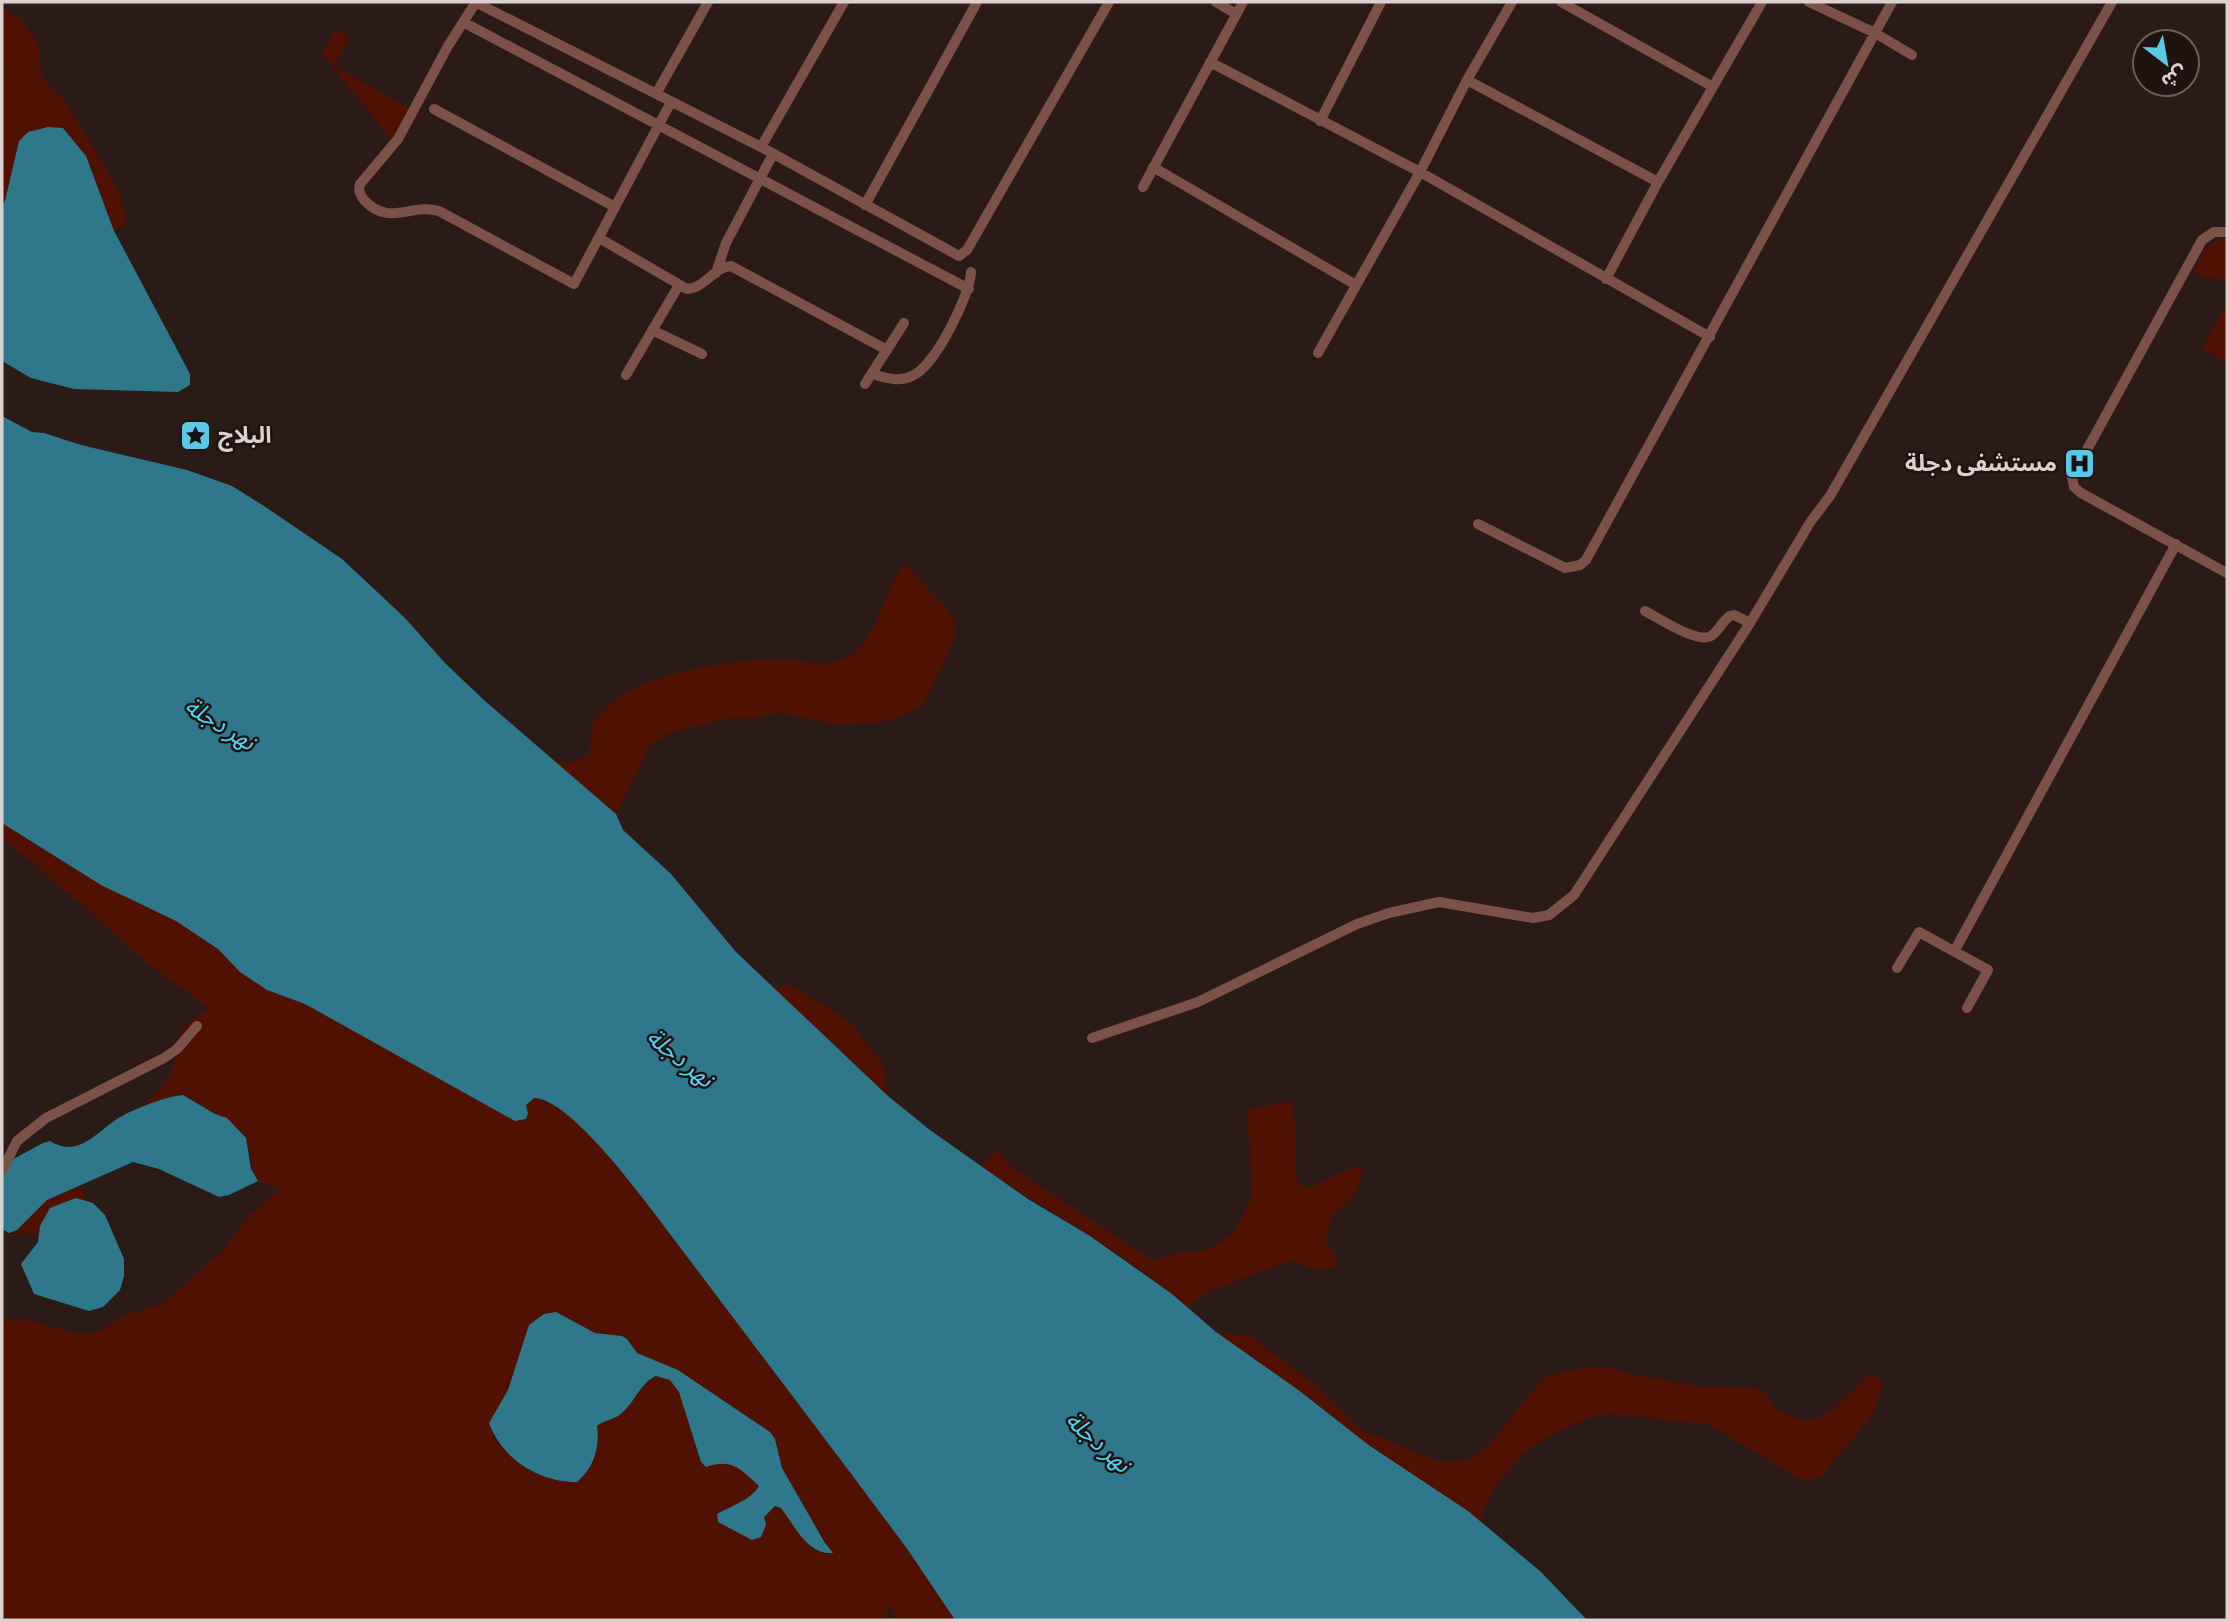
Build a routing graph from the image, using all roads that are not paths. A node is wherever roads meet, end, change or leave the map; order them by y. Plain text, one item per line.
1 (476, 2) edge
2 (708, 2) edge
3 (844, 2) edge
4 (977, 2) edge
5 (1109, 2) edge
6 (1216, 2) edge
7 (1242, 2) edge
8 (1381, 2) edge
9 (1512, 2) edge
10 (1562, 2) edge
11 (1762, 2) edge
12 (1809, 2) edge
13 (1892, 2) edge
14 (2112, 2) edge
15 (1236, 14) junction
16 (463, 22) junction
17 (1875, 33) junction
18 (1912, 55) dead end
19 (1210, 62) junction
20 (1467, 79) junction
21 (1713, 87) junction
22 (656, 94) junction
23 (671, 102) junction
24 (434, 109) dead end
25 (1320, 121) junction
26 (658, 126) junction
27 (761, 147) junction
28 (773, 154) junction
29 (1153, 167) junction
30 (1420, 172) junction
31 (760, 179) junction
32 (1658, 182) junction
33 (1143, 187) dead end
34 (866, 205) junction
35 (615, 207) junction
36 (2227, 232) edge
37 (598, 238) junction
38 (971, 272) dead end
39 (716, 273) junction
40 (1606, 279) junction
41 (679, 285) junction
42 (1356, 285) junction
43 (969, 289) junction
44 (904, 323) dead end
45 (652, 330) junction
46 (1710, 337) junction
47 (887, 350) junction
48 (1318, 353) dead end
49 (702, 354) dead end
50 (872, 374) junction
51 (626, 375) dead end
52 (865, 384) dead end
53 (1478, 523) dead end
54 (2176, 544) junction
55 (2227, 573) edge
56 (1645, 611) dead end
57 (1750, 622) junction
58 (1955, 950) junction
59 (1897, 968) dead end
60 (1967, 1008) dead end
61 (197, 1026) dead end
62 (1092, 1038) dead end
63 (2, 1171) edge

1 - 16 street
1 - 22 street
2 - 22 street
3 - 27 street
4 - 34 street
5 - 34 street
6 - 15 street
7 - 15 street
8 - 25 street
9 - 20 street
10 - 21 street
11 - 21 street
12 - 17 street
13 - 17 street
14 - 57 street
15 - 19 street
16 - 26 street
16 - 37 street
17 - 18 street
17 - 46 street
19 - 25 street
19 - 29 street
20 - 30 street
20 - 32 street
21 - 32 street
22 - 23 street
23 - 26 street
23 - 27 street
24 - 35 street
25 - 30 street
26 - 31 street
26 - 35 street
27 - 28 street
28 - 31 street
28 - 34 street
29 - 33 street
29 - 42 street
30 - 40 street
30 - 42 street
31 - 39 street
31 - 43 street
32 - 40 street
35 - 37 street
36 - 54 street
37 - 41 street
38 - 43 street
39 - 41 street
39 - 47 street
40 - 46 street
41 - 45 street
42 - 48 street
43 - 50 street
44 - 47 street
45 - 49 street
45 - 51 street
46 - 53 street
47 - 50 street
50 - 52 street
54 - 55 street
54 - 58 street
56 - 57 street
57 - 62 street
58 - 59 street
58 - 60 street
61 - 63 street

